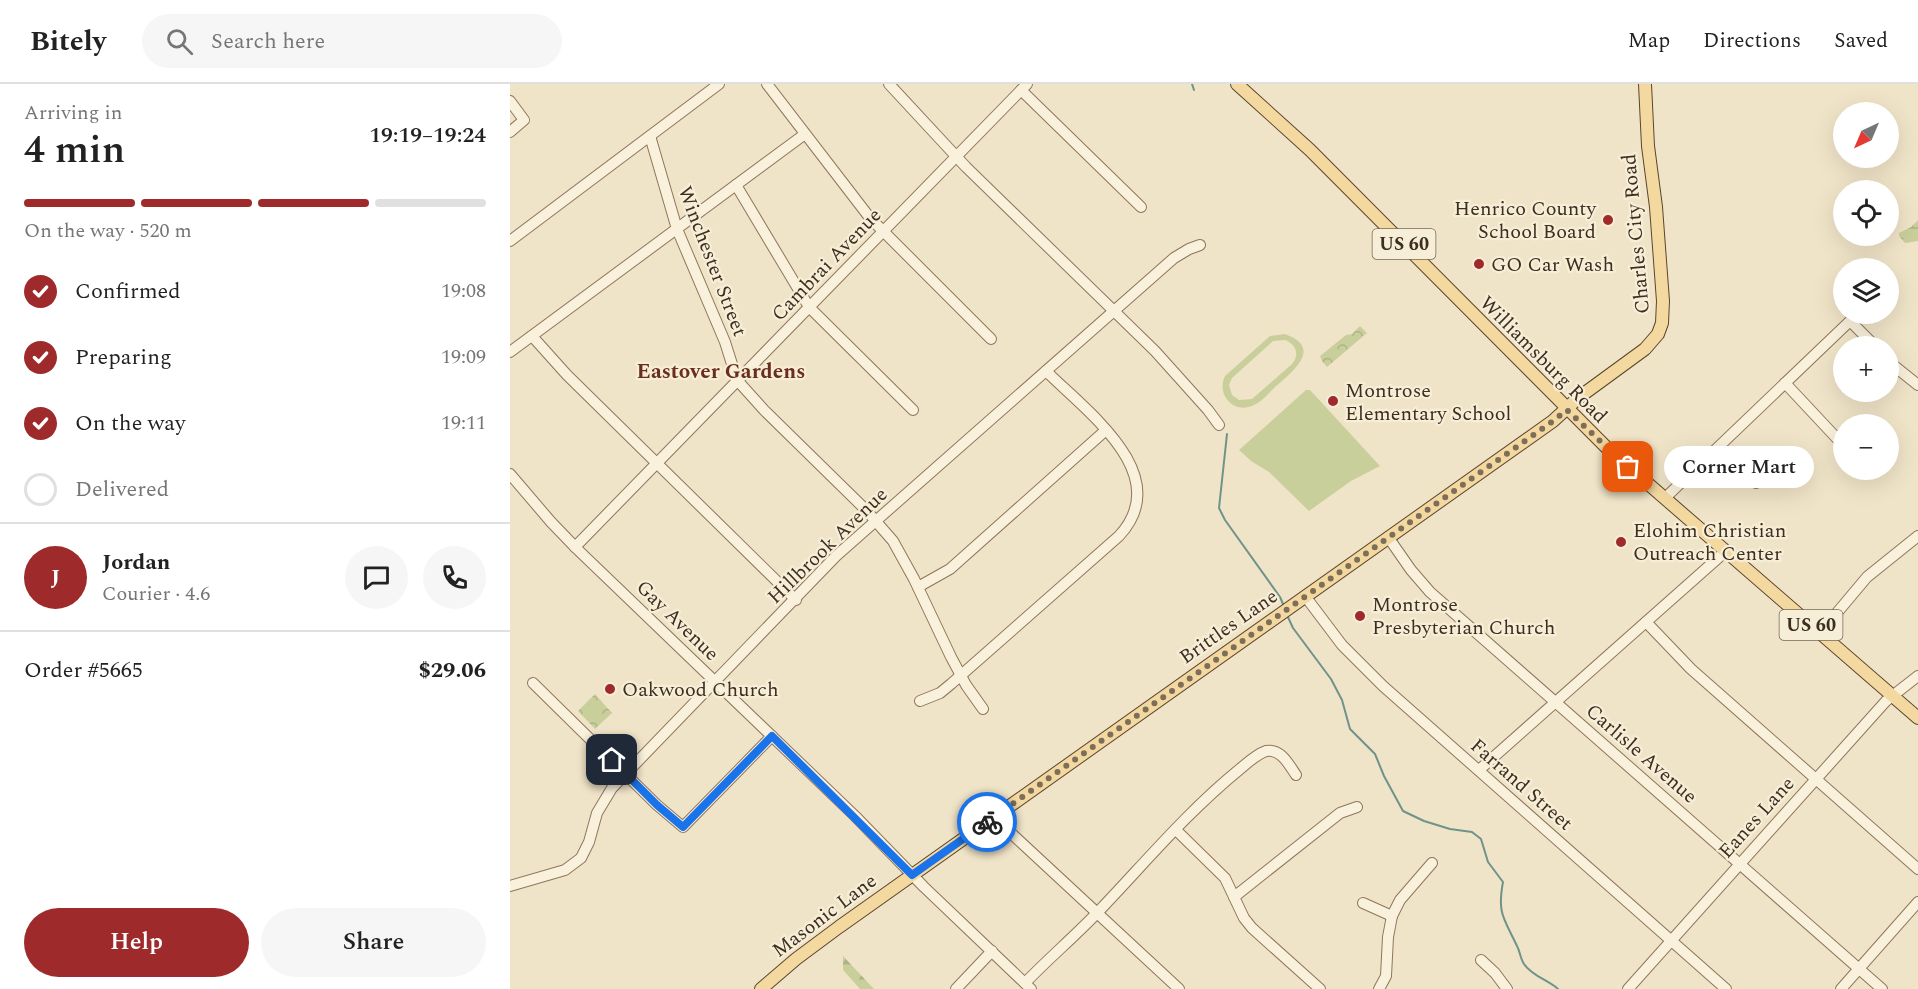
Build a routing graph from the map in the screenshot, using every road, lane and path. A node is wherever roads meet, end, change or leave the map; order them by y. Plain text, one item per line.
1 (719, 84) edge
2 (767, 84) edge
3 (889, 84) edge
4 (1237, 84) edge
5 (1645, 84) edge
6 (1024, 87) edge
7 (510, 101) edge
8 (510, 132) edge
9 (805, 134) junction
10 (650, 136) junction
11 (956, 156) junction
12 (736, 185) junction
13 (1141, 207) dead end
14 (677, 229) junction
15 (883, 232) junction
16 (510, 241) edge
17 (1200, 245) dead end
18 (809, 307) junction
19 (1114, 311) junction
20 (532, 336) junction
21 (1835, 336) edge
22 (1865, 336) edge
23 (1833, 337) edge
24 (992, 339) dead end
25 (510, 352) edge
26 (1899, 370) edge
27 (1046, 371) junction
28 (737, 380) junction
29 (1785, 384) junction
30 (1918, 385) edge
31 (914, 410) dead end
32 (1567, 410) junction
33 (1219, 425) dead end
34 (1106, 430) junction
35 (1833, 434) edge
36 (1719, 447) junction
37 (657, 463) junction
38 (510, 474) edge
39 (1756, 483) dead end
40 (1665, 498) junction
41 (876, 521) junction
42 (1918, 536) edge
43 (1388, 537) junction
44 (575, 547) junction
45 (1726, 551) junction
46 (918, 587) junction
47 (1305, 596) junction
48 (796, 600) junction
49 (1646, 622) junction
50 (1820, 633) junction
51 (961, 675) junction
52 (1918, 676) edge
53 (715, 682) junction
54 (533, 683) dead end
55 (1892, 695) junction
56 (920, 701) dead end
57 (1556, 702) junction
58 (983, 709) dead end
59 (1918, 718) edge
60 (772, 736) junction
61 (1479, 770) junction
62 (626, 774) junction
63 (1296, 775) dead end
64 (1815, 778) junction
65 (1357, 807) dead end
66 (996, 815) junction
67 (1176, 830) junction
68 (1432, 863) dead end
69 (1739, 863) junction
70 (1918, 869) edge
71 (912, 875) junction
72 (510, 886) edge
73 (1234, 897) junction
74 (1918, 902) edge
75 (1363, 903) dead end
76 (1097, 913) junction
77 (1392, 916) junction
78 (1670, 940) junction
79 (992, 951) junction
80 (1481, 960) dead end
81 (1859, 969) junction
82 (1028, 986) edge
83 (761, 989) edge
84 (956, 989) edge
85 (1179, 989) edge
86 (1320, 989) edge
87 (1378, 989) edge
88 (1507, 989) edge
89 (1628, 989) edge
90 (1726, 989) edge
91 (1841, 989) edge
92 (1882, 989) edge

1 - 10 street
2 - 9 street
3 - 11 street
4 - 32 main road, Williamsburg Road / US 60
5 - 32 main road, Charles City Road
6 - 11 street, Cambrai Avenue
6 - 13 street
7 - 8 street
9 - 12 street
9 - 15 street
10 - 14 street, Winchester Street
10 - 16 street
11 - 15 street, Cambrai Avenue
11 - 19 street
12 - 14 street
12 - 18 street
14 - 20 street
14 - 28 street, Winchester Street
15 - 18 street, Cambrai Avenue
15 - 24 street
17 - 19 street, Hillbrook Avenue
18 - 28 street, Cambrai Avenue
18 - 31 street
19 - 27 street, Hillbrook Avenue
19 - 33 street
20 - 25 street
20 - 37 street
21 - 22 street
23 - 29 street
26 - 30 street
27 - 34 street
27 - 41 street, Hillbrook Avenue
28 - 37 street, Cambrai Avenue
28 - 41 street, Winchester Street
29 - 35 street
29 - 36 street
32 - 40 main road, Williamsburg Road / US 60
32 - 43 main road, Brittles Lane
34 - 46 street
34 - 51 street
36 - 39 street
36 - 40 street
37 - 44 street, Cambrai Avenue
37 - 48 street
38 - 44 street, Gay Avenue
40 - 45 main road, Williamsburg Road / US 60
41 - 46 street, Winchester Street
41 - 48 street, Hillbrook Avenue
42 - 50 street
43 - 47 main road, Brittles Lane
43 - 57 street, Carlisle Avenue
44 - 53 street, Gay Avenue
45 - 49 street
45 - 50 main road, Williamsburg Road / US 60
46 - 51 street, Winchester Street
47 - 61 street, Farrand Street
47 - 66 main road, Brittles Lane
48 - 53 street, Hillbrook Avenue
49 - 57 street
49 - 64 street
50 - 55 main road, Williamsburg Road / US 60
51 - 56 street
51 - 58 street, Winchester Street
52 - 55 street, Eanes Lane
53 - 60 street, Gay Avenue
53 - 62 street, Hillbrook Avenue
54 - 62 street
55 - 59 main road, Williamsburg Road / US 60
55 - 64 street, Eanes Lane
57 - 61 street
57 - 69 street, Carlisle Avenue
60 - 62 street
60 - 71 street, Gay Avenue
61 - 78 street, Farrand Street
62 - 72 street, Hillbrook Avenue
63 - 67 street
64 - 69 street, Eanes Lane
64 - 70 street
65 - 73 street
66 - 71 main road, Brittles Lane
66 - 76 street
67 - 73 street
67 - 76 street
68 - 77 street
69 - 78 street, Eanes Lane
69 - 81 street, Carlisle Avenue
71 - 79 street, Gay Avenue
71 - 83 main road, Masonic Lane
73 - 86 street
74 - 81 street
75 - 77 street
76 - 82 street
76 - 85 street
77 - 87 street
78 - 89 street, Eanes Lane
78 - 90 street, Farrand Street
79 - 82 street, Gay Avenue
79 - 84 street
80 - 88 street
81 - 91 street
81 - 92 street, Carlisle Avenue

